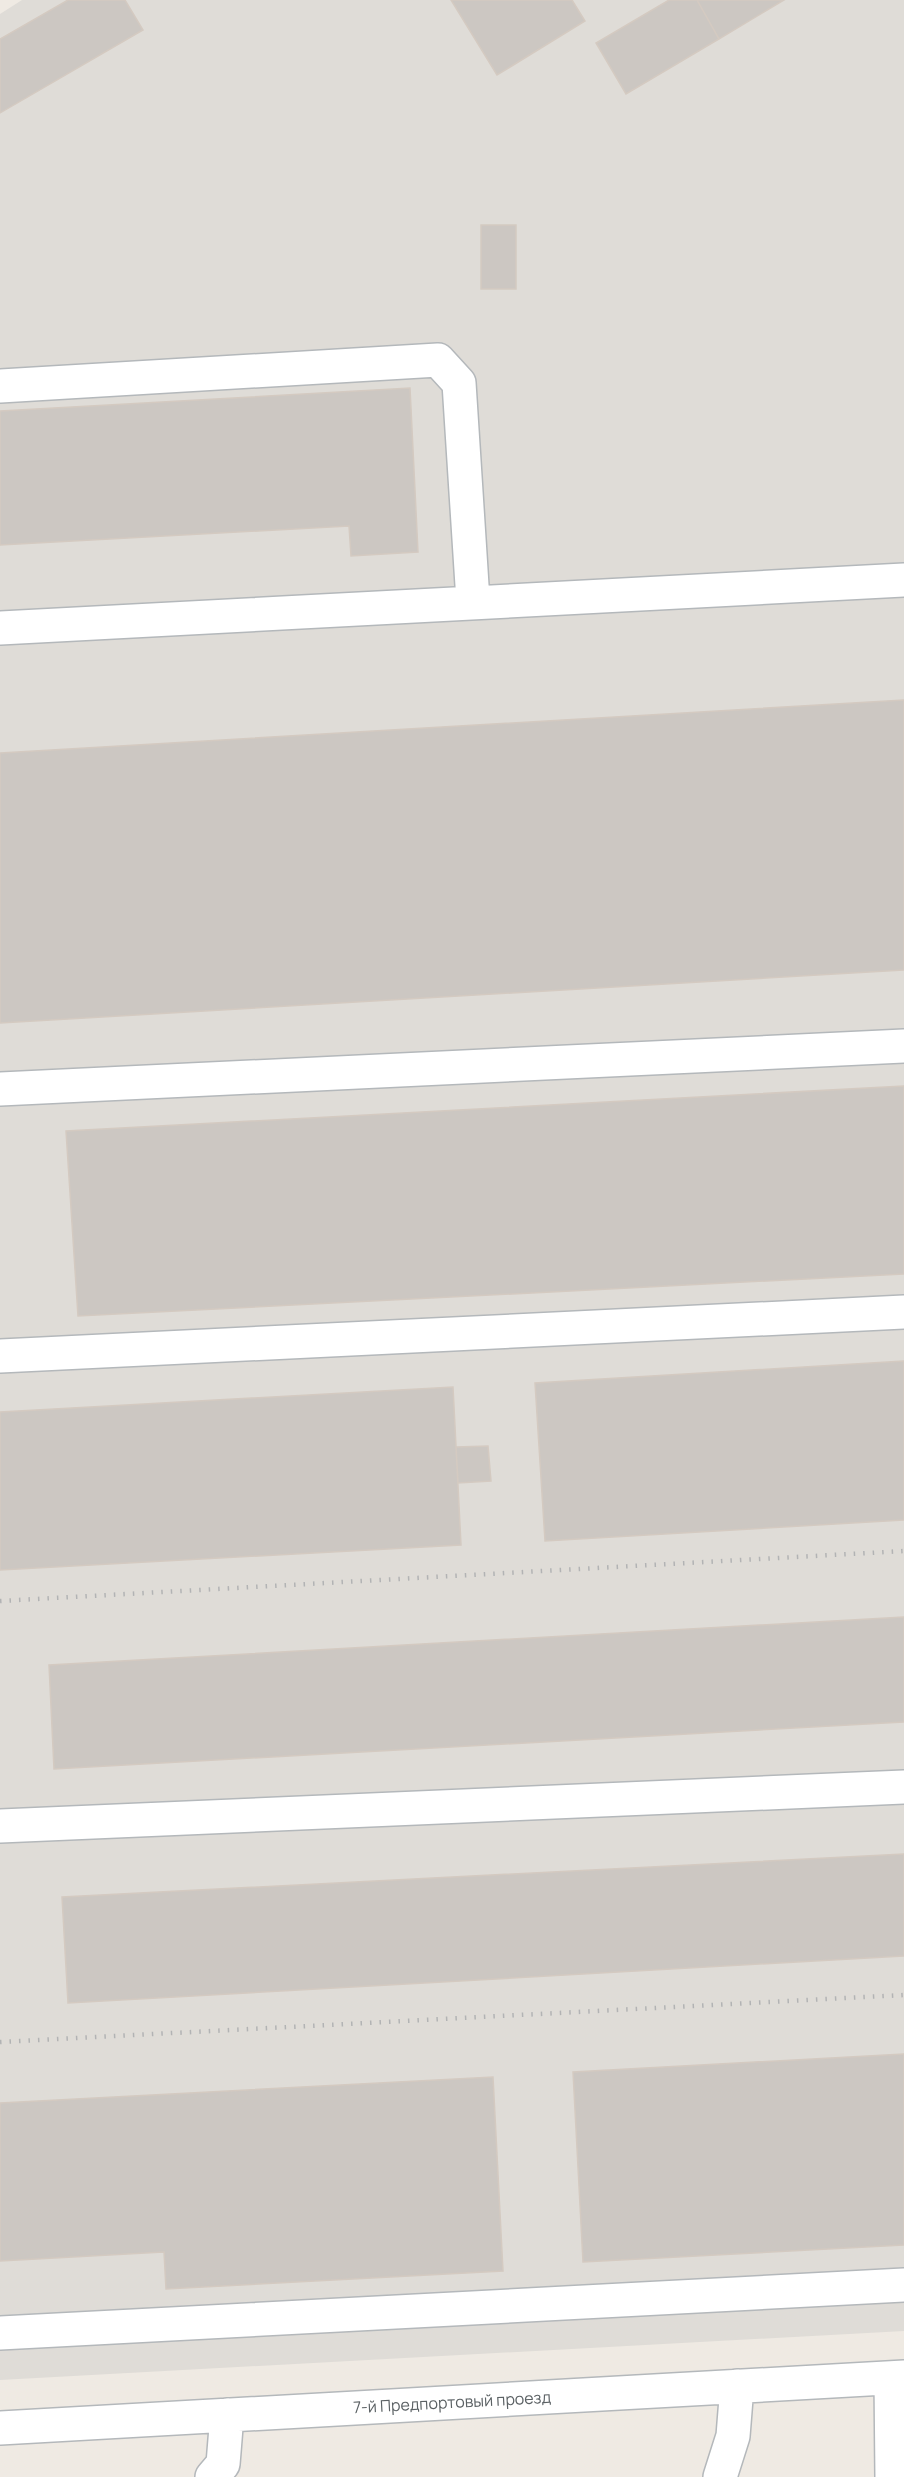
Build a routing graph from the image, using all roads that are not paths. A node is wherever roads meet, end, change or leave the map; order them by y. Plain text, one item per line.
1 (0, 386) edge
2 (904, 580) edge
3 (473, 601) junction
4 (0, 628) edge
5 (904, 1046) edge
6 (0, 1089) edge
7 (904, 1312) edge
8 (0, 1356) edge
9 (904, 1787) edge
10 (0, 1827) edge
11 (904, 2285) edge
12 (0, 2333) edge
13 (898, 2378) edge
14 (737, 2386) junction
15 (227, 2415) junction
16 (0, 2428) edge
17 (212, 2477) edge
18 (720, 2477) edge
19 (892, 2477) edge

1 - 3 street
2 - 3 street
3 - 4 street
5 - 6 street
7 - 8 street
9 - 10 street
11 - 12 street
13 - 14 street, 7-й Предпортовый проезд
13 - 19 street
14 - 15 street, 7-й Предпортовый проезд
14 - 18 street
15 - 16 street, 7-й Предпортовый проезд
15 - 17 street

